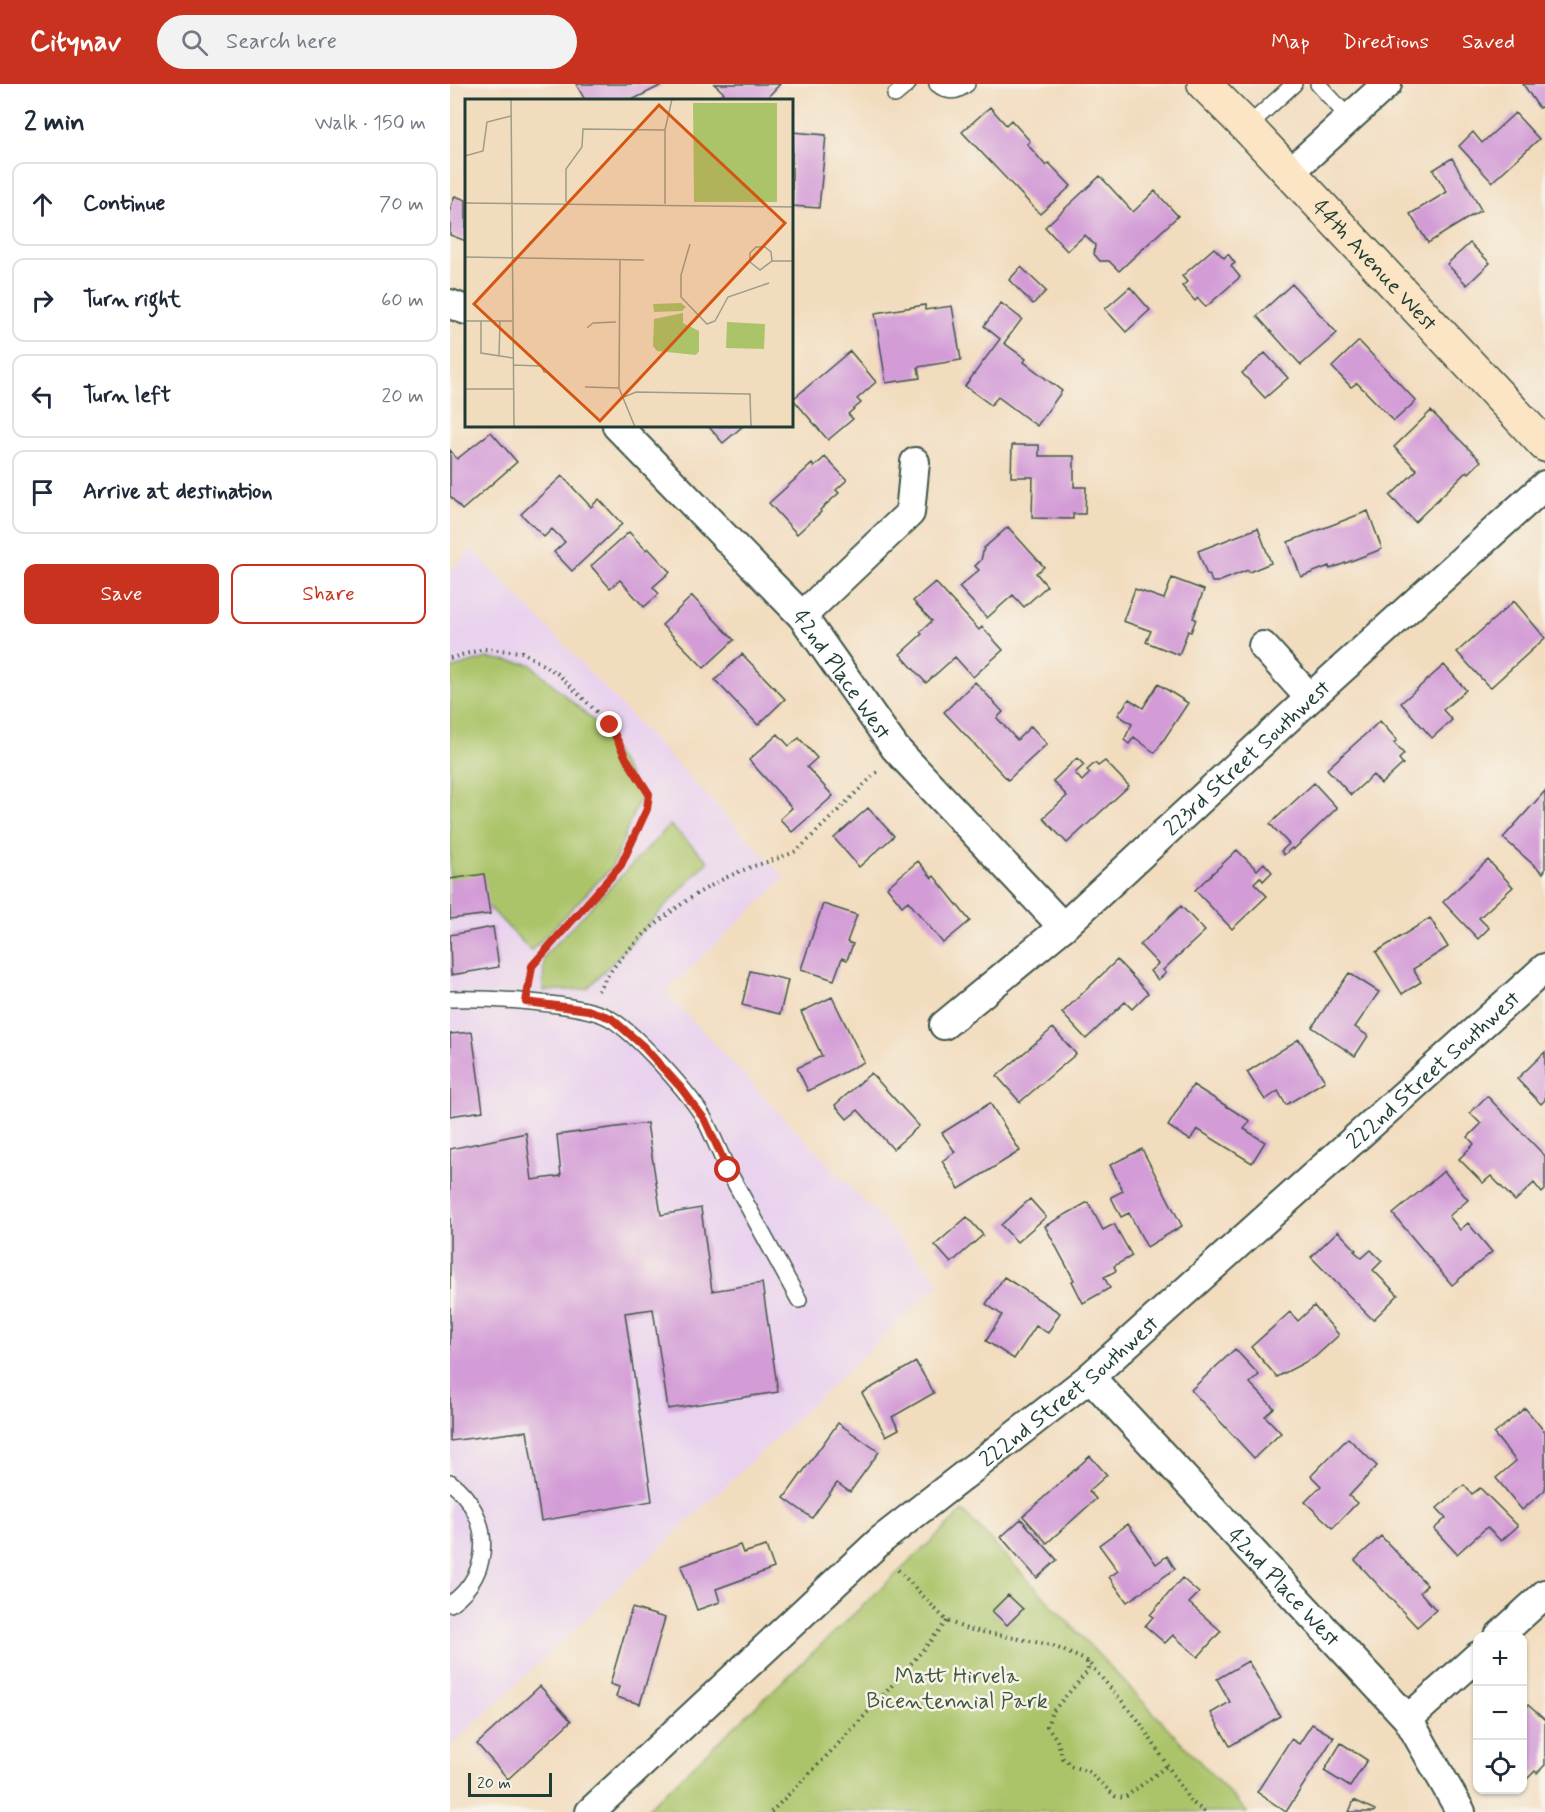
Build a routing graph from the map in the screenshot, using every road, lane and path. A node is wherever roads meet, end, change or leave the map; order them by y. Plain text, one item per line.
1 (908, 84) edge
2 (937, 84) edge
3 (967, 84) edge
4 (1204, 84) edge
5 (1294, 84) edge
6 (1318, 84) edge
7 (1387, 84) edge
8 (895, 95) dead end
9 (1349, 118) junction
10 (1247, 127) junction
11 (1289, 172) junction
12 (450, 304) edge
13 (465, 310) edge
14 (619, 428) edge
15 (1545, 445) edge
16 (915, 462) dead end
17 (1545, 485) edge
18 (802, 616) junction
19 (1263, 646) dead end
20 (450, 658) edge
21 (1310, 698) junction
22 (882, 768) dead end
23 (1063, 927) junction
24 (1545, 968) edge
25 (450, 999) edge
26 (526, 1002) junction
27 (588, 1010) junction
28 (944, 1025) dead end
29 (799, 1300) dead end
30 (1090, 1377) junction
31 (450, 1482) edge
32 (898, 1570) dead end
33 (1545, 1594) edge
34 (450, 1604) edge
35 (947, 1621) junction
36 (1503, 1632) edge
37 (1473, 1660) edge
38 (1087, 1661) junction
39 (1408, 1719) junction
40 (1167, 1766) dead end
41 (590, 1812) edge
42 (771, 1812) edge
43 (1205, 1812) edge
44 (1461, 1812) edge

1 - 8 lane
2 - 3 lane
4 - 10 main road, 44th Avenue West
5 - 10 lane
6 - 9 lane
7 - 9 street
9 - 11 street
10 - 11 main road, 44th Avenue West
11 - 15 main road, 44th Avenue West
12 - 13 street
14 - 18 street, 42nd Place West
16 - 18 street
17 - 21 street, 223rd Street Southwest
18 - 23 street, 42nd Place West
19 - 21 street
20 - 26 path
21 - 23 street, 223rd Street Southwest
22 - 27 path
23 - 28 street, 223rd Street Southwest
24 - 30 street, 222nd Street Southwest
25 - 26 lane
26 - 27 lane
27 - 29 lane
30 - 39 street, 42nd Place West
30 - 41 street, 222nd Street Southwest
31 - 34 lane
32 - 35 path
33 - 36 street
35 - 38 path
35 - 42 path
37 - 39 street
38 - 40 path
38 - 43 path
39 - 44 street, 42nd Place West

